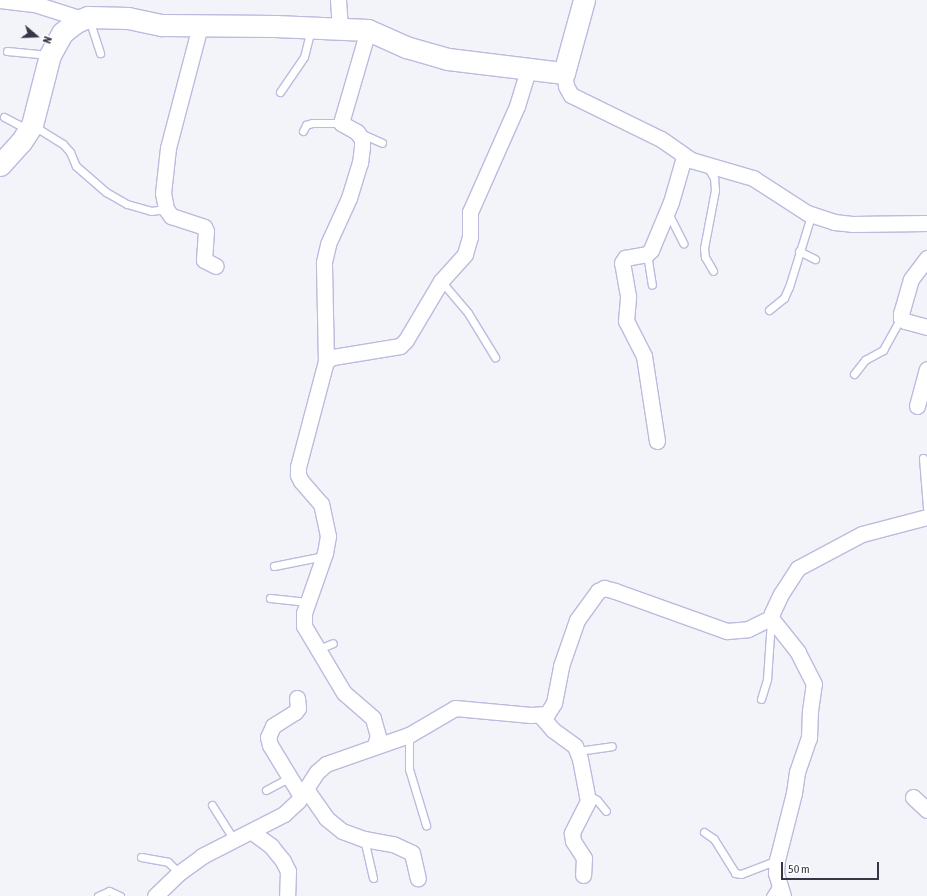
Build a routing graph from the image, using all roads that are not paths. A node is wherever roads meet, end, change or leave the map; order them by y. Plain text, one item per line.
1 (0, 0) edge
2 (338, 0) edge
3 (584, 0) edge
4 (85, 18) junction
5 (200, 26) junction
6 (312, 27) junction
7 (340, 30) junction
8 (368, 30) junction
9 (8, 51) dead end
10 (100, 53) dead end
11 (50, 55) junction
12 (528, 69) junction
13 (564, 73) junction
14 (280, 92) dead end
15 (4, 117) dead end
16 (341, 123) junction
17 (30, 127) junction
18 (303, 131) dead end
19 (357, 132) junction
20 (382, 143) dead end
21 (684, 157) junction
22 (701, 164) junction
23 (0, 165) edge
24 (166, 209) junction
25 (667, 212) junction
26 (807, 213) junction
27 (926, 225) edge
28 (683, 243) dead end
29 (799, 251) junction
30 (647, 254) junction
31 (927, 258) edge
32 (815, 259) dead end
33 (216, 266) dead end
34 (713, 271) dead end
35 (441, 281) junction
36 (652, 285) dead end
37 (769, 310) dead end
38 (901, 318) junction
39 (927, 327) edge
40 (495, 357) dead end
41 (326, 361) junction
42 (927, 369) edge
43 (854, 374) dead end
44 (917, 406) dead end
45 (657, 441) dead end
46 (923, 458) dead end
47 (927, 508) edge
48 (927, 517) edge
49 (324, 556) junction
50 (274, 566) dead end
51 (270, 598) dead end
52 (308, 602) junction
53 (771, 618) junction
54 (333, 643) dead end
55 (316, 650) junction
56 (297, 698) dead end
57 (761, 699) dead end
58 (540, 715) junction
59 (409, 735) junction
60 (375, 745) junction
61 (612, 746) dead end
62 (578, 752) junction
63 (290, 777) junction
64 (266, 790) dead end
65 (304, 793) junction
66 (588, 795) junction
67 (913, 797) dead end
68 (212, 805) dead end
69 (927, 810) edge
70 (606, 811) dead end
71 (426, 825) dead end
72 (252, 832) junction
73 (704, 832) dead end
74 (364, 839) junction
75 (234, 840) junction
76 (141, 857) dead end
77 (777, 860) junction
78 (179, 873) junction
79 (583, 875) dead end
80 (372, 878) dead end
81 (418, 878) dead end
82 (779, 881) junction
83 (290, 894) edge
84 (98, 896) edge
85 (120, 896) edge
86 (155, 896) edge
87 (770, 896) edge
88 (783, 896) edge

1 - 4 street
2 - 7 street
3 - 13 street
4 - 5 street
4 - 10 lane
4 - 11 street
5 - 6 street
5 - 24 street
6 - 7 street
6 - 14 lane
7 - 8 street
8 - 12 street
8 - 16 street
9 - 11 lane
11 - 17 street
12 - 13 street
12 - 35 street
13 - 21 street
15 - 17 lane
16 - 18 lane
16 - 19 street
17 - 23 street
17 - 24 lane
19 - 20 lane
19 - 41 street
21 - 22 street
21 - 25 street
22 - 26 street
22 - 34 lane
24 - 33 street
25 - 28 lane
25 - 30 street
26 - 27 street
26 - 29 lane
29 - 32 lane
29 - 37 lane
30 - 36 lane
30 - 45 street
31 - 38 street
35 - 40 lane
35 - 41 street
38 - 39 street
38 - 43 lane
41 - 49 street
42 - 44 street
46 - 47 lane
48 - 53 street
49 - 50 lane
49 - 52 street
51 - 52 lane
52 - 55 street
53 - 57 lane
53 - 58 street
53 - 77 street
54 - 55 lane
55 - 60 street
56 - 63 street
58 - 59 street
58 - 62 street
59 - 60 street
59 - 71 lane
60 - 65 street
61 - 62 lane
62 - 66 street
63 - 64 lane
63 - 65 street
65 - 72 street
65 - 74 street
66 - 70 lane
66 - 79 street
67 - 69 street
68 - 75 lane
72 - 75 street
72 - 83 street
73 - 77 lane
74 - 80 lane
74 - 81 street
75 - 78 street
76 - 78 lane
77 - 82 street
78 - 86 street
82 - 87 lane
82 - 88 street
84 - 85 lane

